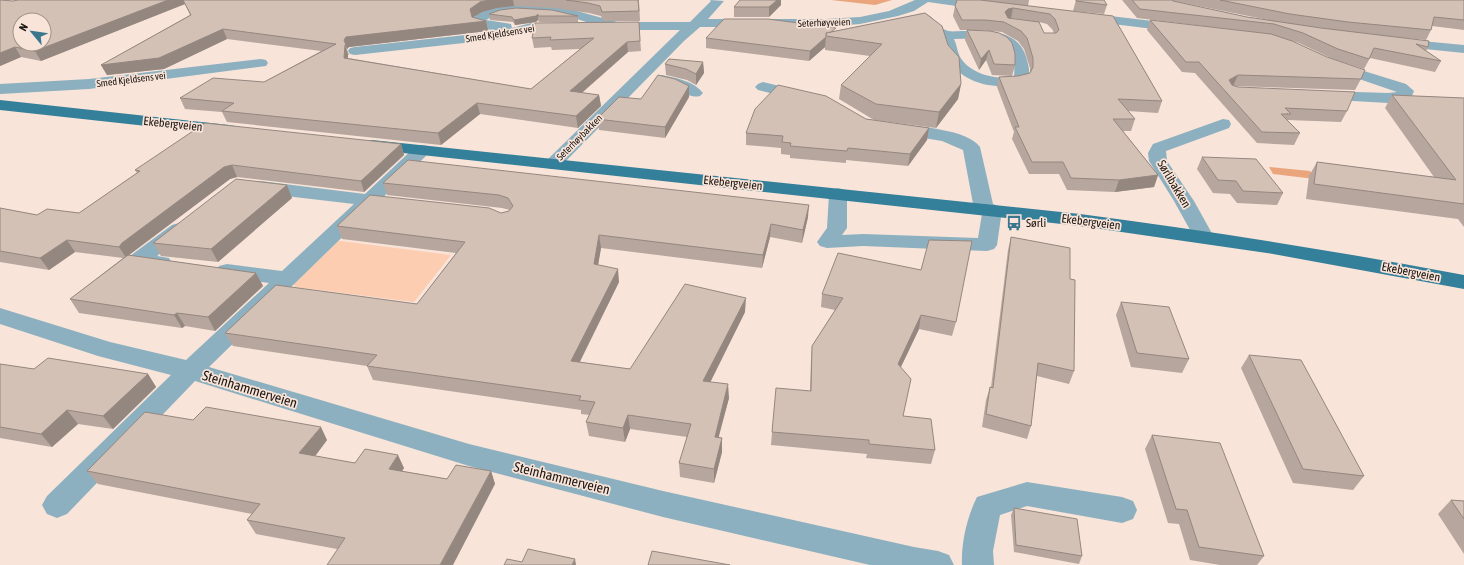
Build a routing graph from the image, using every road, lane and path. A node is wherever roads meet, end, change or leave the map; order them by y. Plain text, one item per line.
1 (493, 0) edge
2 (716, 0) edge
3 (924, 0) edge
4 (933, 0) edge
5 (995, 7) edge
6 (508, 9) junction
7 (905, 10) junction
8 (923, 14) junction
9 (937, 16) dead end
10 (1074, 16) edge
11 (695, 25) junction
12 (616, 26) junction
13 (531, 27) junction
14 (1193, 29) edge
15 (944, 35) junction
16 (1390, 42) edge
17 (1464, 50) edge
18 (355, 51) edge
19 (1322, 61) edge
20 (260, 63) dead end
21 (641, 77) junction
22 (763, 87) dead end
23 (0, 89) edge
24 (695, 93) dead end
25 (1310, 95) edge
26 (816, 99) edge
27 (0, 105) edge
28 (1223, 124) dead end
29 (884, 127) edge
30 (243, 131) edge
31 (352, 143) edge
32 (422, 150) junction
33 (553, 164) junction
34 (245, 185) edge
35 (838, 194) junction
36 (379, 201) junction
37 (988, 210) junction
38 (194, 217) edge
39 (1204, 237) junction
40 (176, 265) edge
41 (208, 269) edge
42 (286, 278) junction
43 (1464, 282) edge
44 (0, 316) edge
45 (192, 371) junction
46 (57, 504) dead end
47 (1122, 510) dead end
48 (938, 565) edge
49 (978, 565) edge

1 - 6 street
2 - 11 street, Seterhøybakken
3 - 7 street, Seterhøyveien
4 - 5 street
6 - 12 street
6 - 13 street
7 - 8 street
7 - 11 street, Seterhøyveien
8 - 9 street
8 - 15 street
10 - 14 street
11 - 12 street, Smed Kjeldsens vei
11 - 21 street, Seterhøybakken
12 - 13 street, Smed Kjeldsens vei
13 - 18 street, Smed Kjeldsens vei
15 - 15 street
16 - 17 street
19 - 25 street
20 - 23 street, Smed Kjeldsens vei
21 - 24 street
21 - 33 street, Seterhøybakken
22 - 26 street
27 - 30 main road, Ekebergveien
28 - 39 street, Sørlibakken
29 - 37 street
31 - 32 main road, Ekebergveien
32 - 33 main road, Ekebergveien
32 - 36 street, Steinhammerveien
33 - 35 main road, Ekebergveien
34 - 36 street
35 - 37 main road, Ekebergveien
35 - 37 street
36 - 42 street, Steinhammerveien
37 - 39 main road, Ekebergveien
38 - 40 street
39 - 43 main road, Ekebergveien
41 - 42 street
42 - 45 street, Steinhammerveien
44 - 45 street, Steinhammerveien
45 - 46 street, Steinhammerveien
45 - 48 street, Steinhammerveien
47 - 49 street

